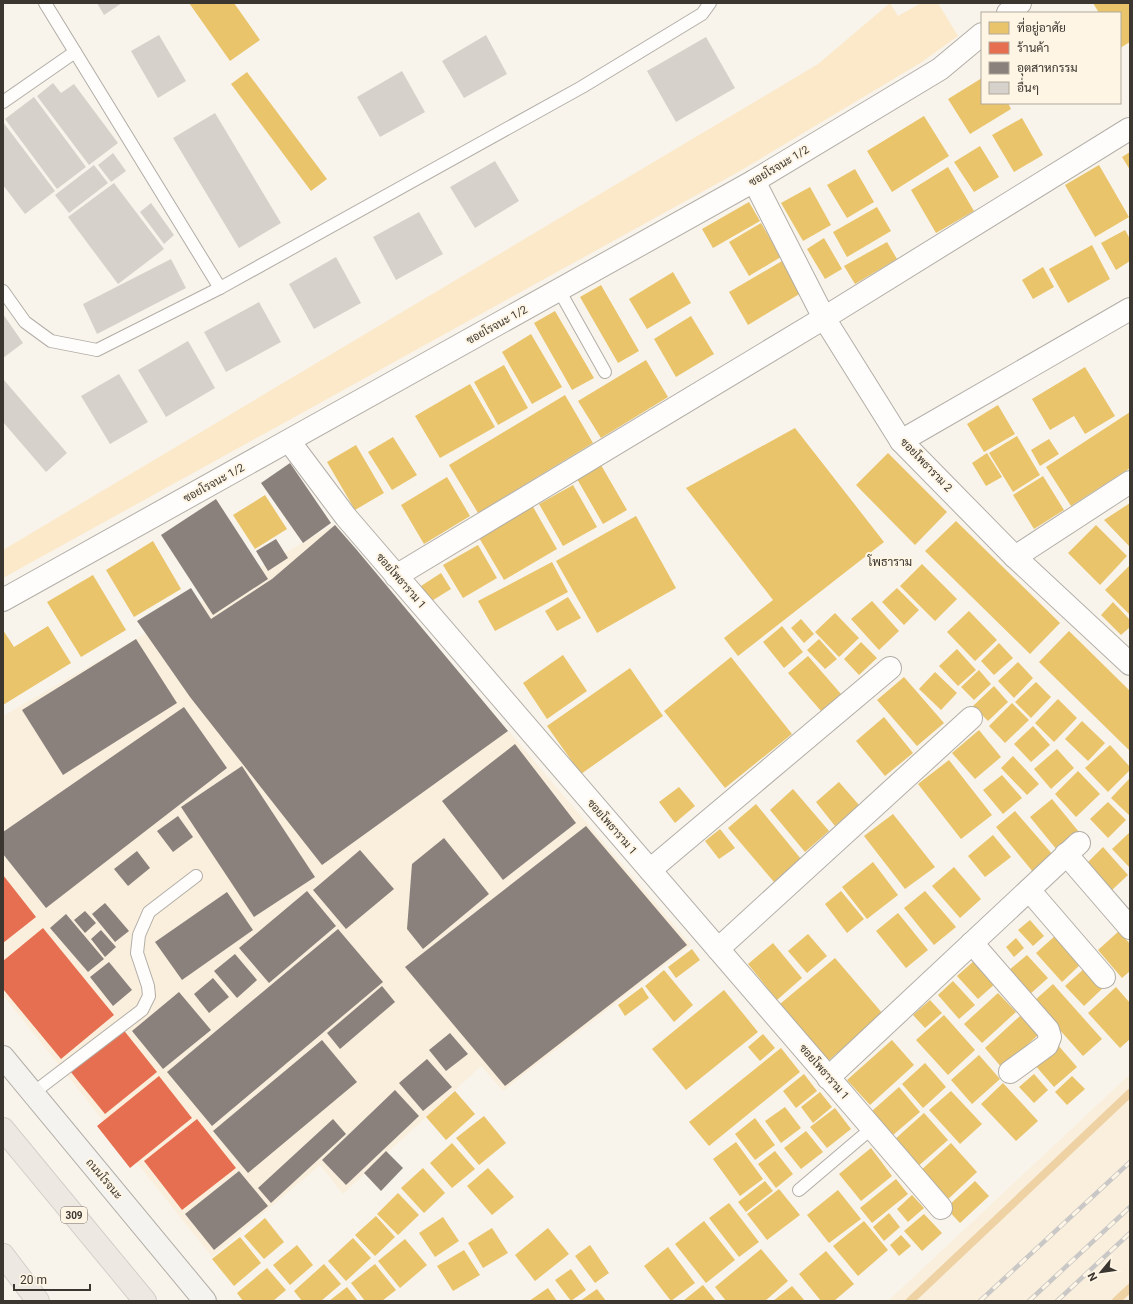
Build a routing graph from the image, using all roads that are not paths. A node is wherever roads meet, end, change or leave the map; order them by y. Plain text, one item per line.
1 (45, 3) edge
2 (710, 3) edge
3 (1020, 3) edge
4 (1009, 12) edge
5 (981, 35) edge
6 (75, 52) junction
7 (3, 102) edge
8 (1129, 129) dead end
9 (754, 181) junction
10 (220, 288) junction
11 (559, 290) junction
12 (3, 291) edge
13 (1130, 309) edge
14 (824, 318) junction
15 (605, 372) dead end
16 (289, 441) junction
17 (901, 441) junction
18 (1130, 482) edge
19 (1015, 558) junction
20 (396, 576) junction
21 (3, 600) edge
22 (1130, 664) edge
23 (890, 668) dead end
24 (971, 718) dead end
25 (650, 870) junction
26 (196, 876) dead end
27 (1029, 890) junction
28 (1130, 928) edge
29 (972, 943) junction
30 (718, 949) junction
31 (1104, 977) dead end
32 (3, 1057) edge
33 (1010, 1072) dead end
34 (828, 1078) junction
35 (33, 1092) junction
36 (872, 1128) junction
37 (3, 1129) edge
38 (799, 1190) dead end
39 (941, 1208) dead end
40 (3, 1255) edge
41 (38, 1301) edge
42 (145, 1301) edge
43 (205, 1301) edge

1 - 6 lane
2 - 10 lane
3 - 4 street
5 - 9 street, ซอยโรจนะ 1/2
6 - 7 lane
6 - 10 lane
8 - 14 street
9 - 11 street, ซอยโรจนะ 1/2
9 - 14 street, ซอยโพธาราม 2
10 - 12 lane
11 - 15 lane
11 - 16 street, ซอยโรจนะ 1/2
13 - 17 street
14 - 17 street, ซอยโพธาราม 2
14 - 20 street
16 - 20 street, ซอยโพธาราม 1
16 - 21 street, ซอยโรจนะ 1/2
17 - 19 street, ซอยโพธาราม 2
18 - 19 street
19 - 22 street, ซอยโพธาราม 2
20 - 25 street, ซอยโพธาราม 1
23 - 25 street
24 - 30 street
25 - 30 street, ซอยโพธาราม 1
26 - 35 lane
27 - 28 street
27 - 29 street
27 - 31 street
29 - 33 street
29 - 34 street
30 - 34 street, ซอยโพธาราม 1
32 - 35 main road, ถนนโรจนะ
34 - 36 street, ซอยโพธาราม 1
35 - 43 main road, ถนนโรจนะ
36 - 38 lane
36 - 39 street, ซอยโพธาราม 1
37 - 42 main road, 309
40 - 41 main road

